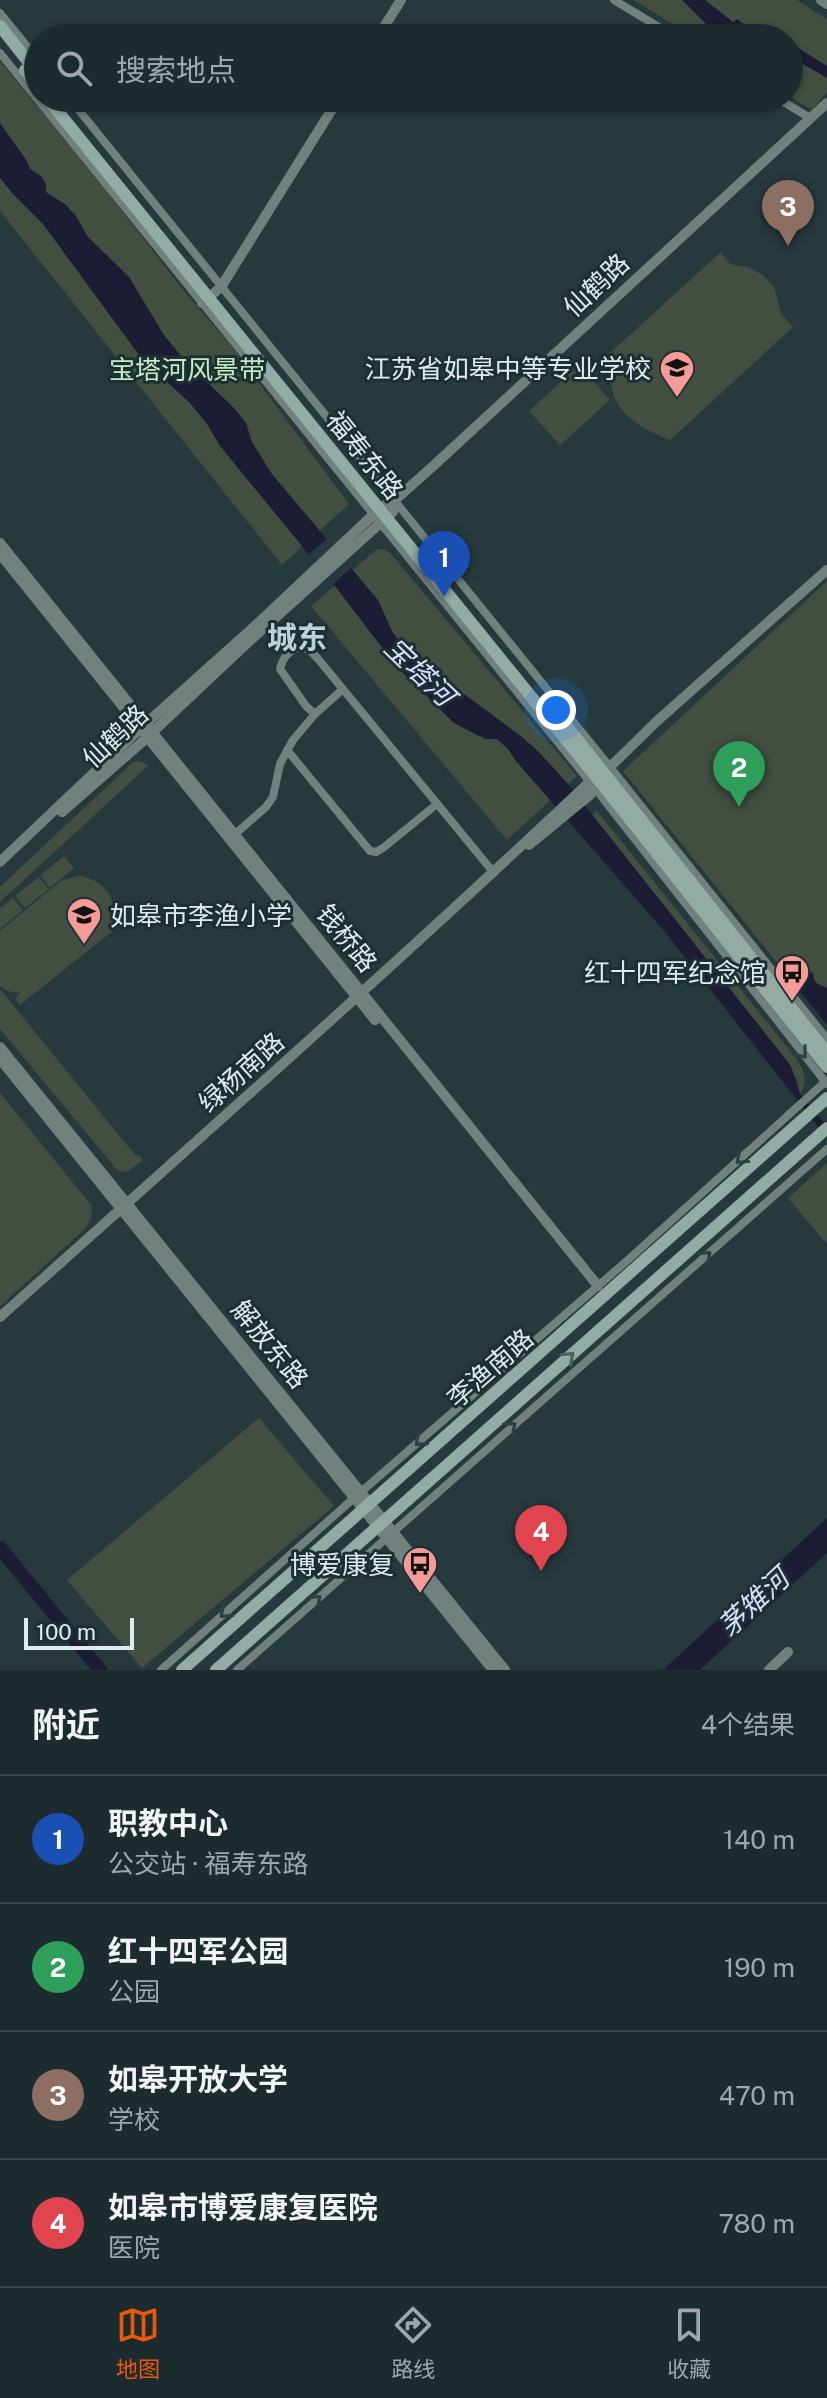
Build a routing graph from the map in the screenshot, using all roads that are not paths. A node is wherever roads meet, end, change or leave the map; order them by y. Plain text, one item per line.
1 (401, 0) edge
2 (614, 0) edge
3 (821, 0) edge
4 (827, 4) edge
5 (0, 13) edge
6 (386, 24) edge
7 (654, 24) edge
8 (0, 26) edge
9 (0, 39) edge
10 (24, 43) edge
11 (0, 53) edge
12 (24, 56) edge
13 (24, 69) edge
14 (24, 81) edge
15 (827, 103) edge
16 (51, 112) edge
17 (59, 112) edge
18 (69, 112) edge
19 (79, 112) edge
20 (330, 112) edge
21 (800, 112) edge
22 (810, 118) junction
23 (212, 296) junction
24 (385, 511) junction
25 (0, 543) edge
26 (0, 554) edge
27 (827, 570) edge
28 (343, 689) junction
29 (315, 714) junction
30 (147, 730) junction
31 (287, 750) junction
32 (597, 781) junction
33 (437, 804) junction
34 (235, 834) junction
35 (0, 862) edge
36 (0, 871) edge
37 (494, 873) junction
38 (360, 995) junction
39 (827, 1039) edge
40 (0, 1047) edge
41 (827, 1053) edge
42 (0, 1059) edge
43 (827, 1067) edge
44 (826, 1082) edge
45 (827, 1098) edge
46 (813, 1103) junction
47 (802, 1112) junction
48 (795, 1127) junction
49 (824, 1131) edge
50 (808, 1144) junction
51 (827, 1149) edge
52 (125, 1205) junction
53 (596, 1288) junction
54 (0, 1317) edge
55 (358, 1495) junction
56 (367, 1506) junction
57 (385, 1529) junction
58 (788, 1652) dead end
59 (161, 1670) edge
60 (182, 1670) edge
61 (216, 1670) edge
62 (237, 1670) edge
63 (493, 1670) edge
64 (505, 1670) edge
65 (769, 1670) edge

1 - 6 street
2 - 7 street
3 - 4 street
5 - 10 street
8 - 12 main road
9 - 13 main road
11 - 14 street
15 - 22 street, 仙鹤路
16 - 23 street
17 - 23 main road, 福寿东路
18 - 23 main road, 福寿东路
19 - 23 street
20 - 23 street
21 - 22 street
22 - 24 street, 仙鹤路
23 - 24 main road, 福寿东路
24 - 30 street, 仙鹤路
24 - 32 main road, 福寿东路
25 - 30 street, 钱桥路
26 - 30 street, 钱桥路
27 - 32 street, 绿杨南路
28 - 29 street
28 - 29 street
28 - 33 street
29 - 31 street
30 - 34 street, 钱桥路
30 - 35 street, 仙鹤路
30 - 36 street, 仙鹤路
30 - 38 street, 钱桥路
31 - 33 street
31 - 34 street
32 - 37 street, 绿杨南路
32 - 39 street
32 - 41 main road, 福寿东路
32 - 43 main road, 福寿东路
32 -> 44 street
33 - 37 street
34 - 38 street, 钱桥路
37 - 38 street, 绿杨南路
38 - 52 street, 绿杨南路
38 - 53 street, 钱桥路
40 - 52 street, 解放东路
42 - 52 street, 解放东路
44 - 46 street
45 - 46 main road, 李渔南路
46 - 47 main road, 李渔南路
47 - 48 main road, 李渔南路
47 -> 53 street
48 - 50 main road
48 - 56 main road, 李渔南路
49 - 50 main road, 李渔南路
57 -> 50 main road, 李渔南路
57 -> 51 street
52 - 54 street, 绿杨南路
52 - 55 street, 解放东路
53 -> 55 street
55 - 56 street, 解放东路
55 -> 59 street
56 - 57 street, 解放东路
56 - 60 main road, 李渔南路
57 - 61 main road, 李渔南路
62 -> 57 street
57 - 63 street, 解放东路
57 - 64 street, 解放东路
58 - 65 street

